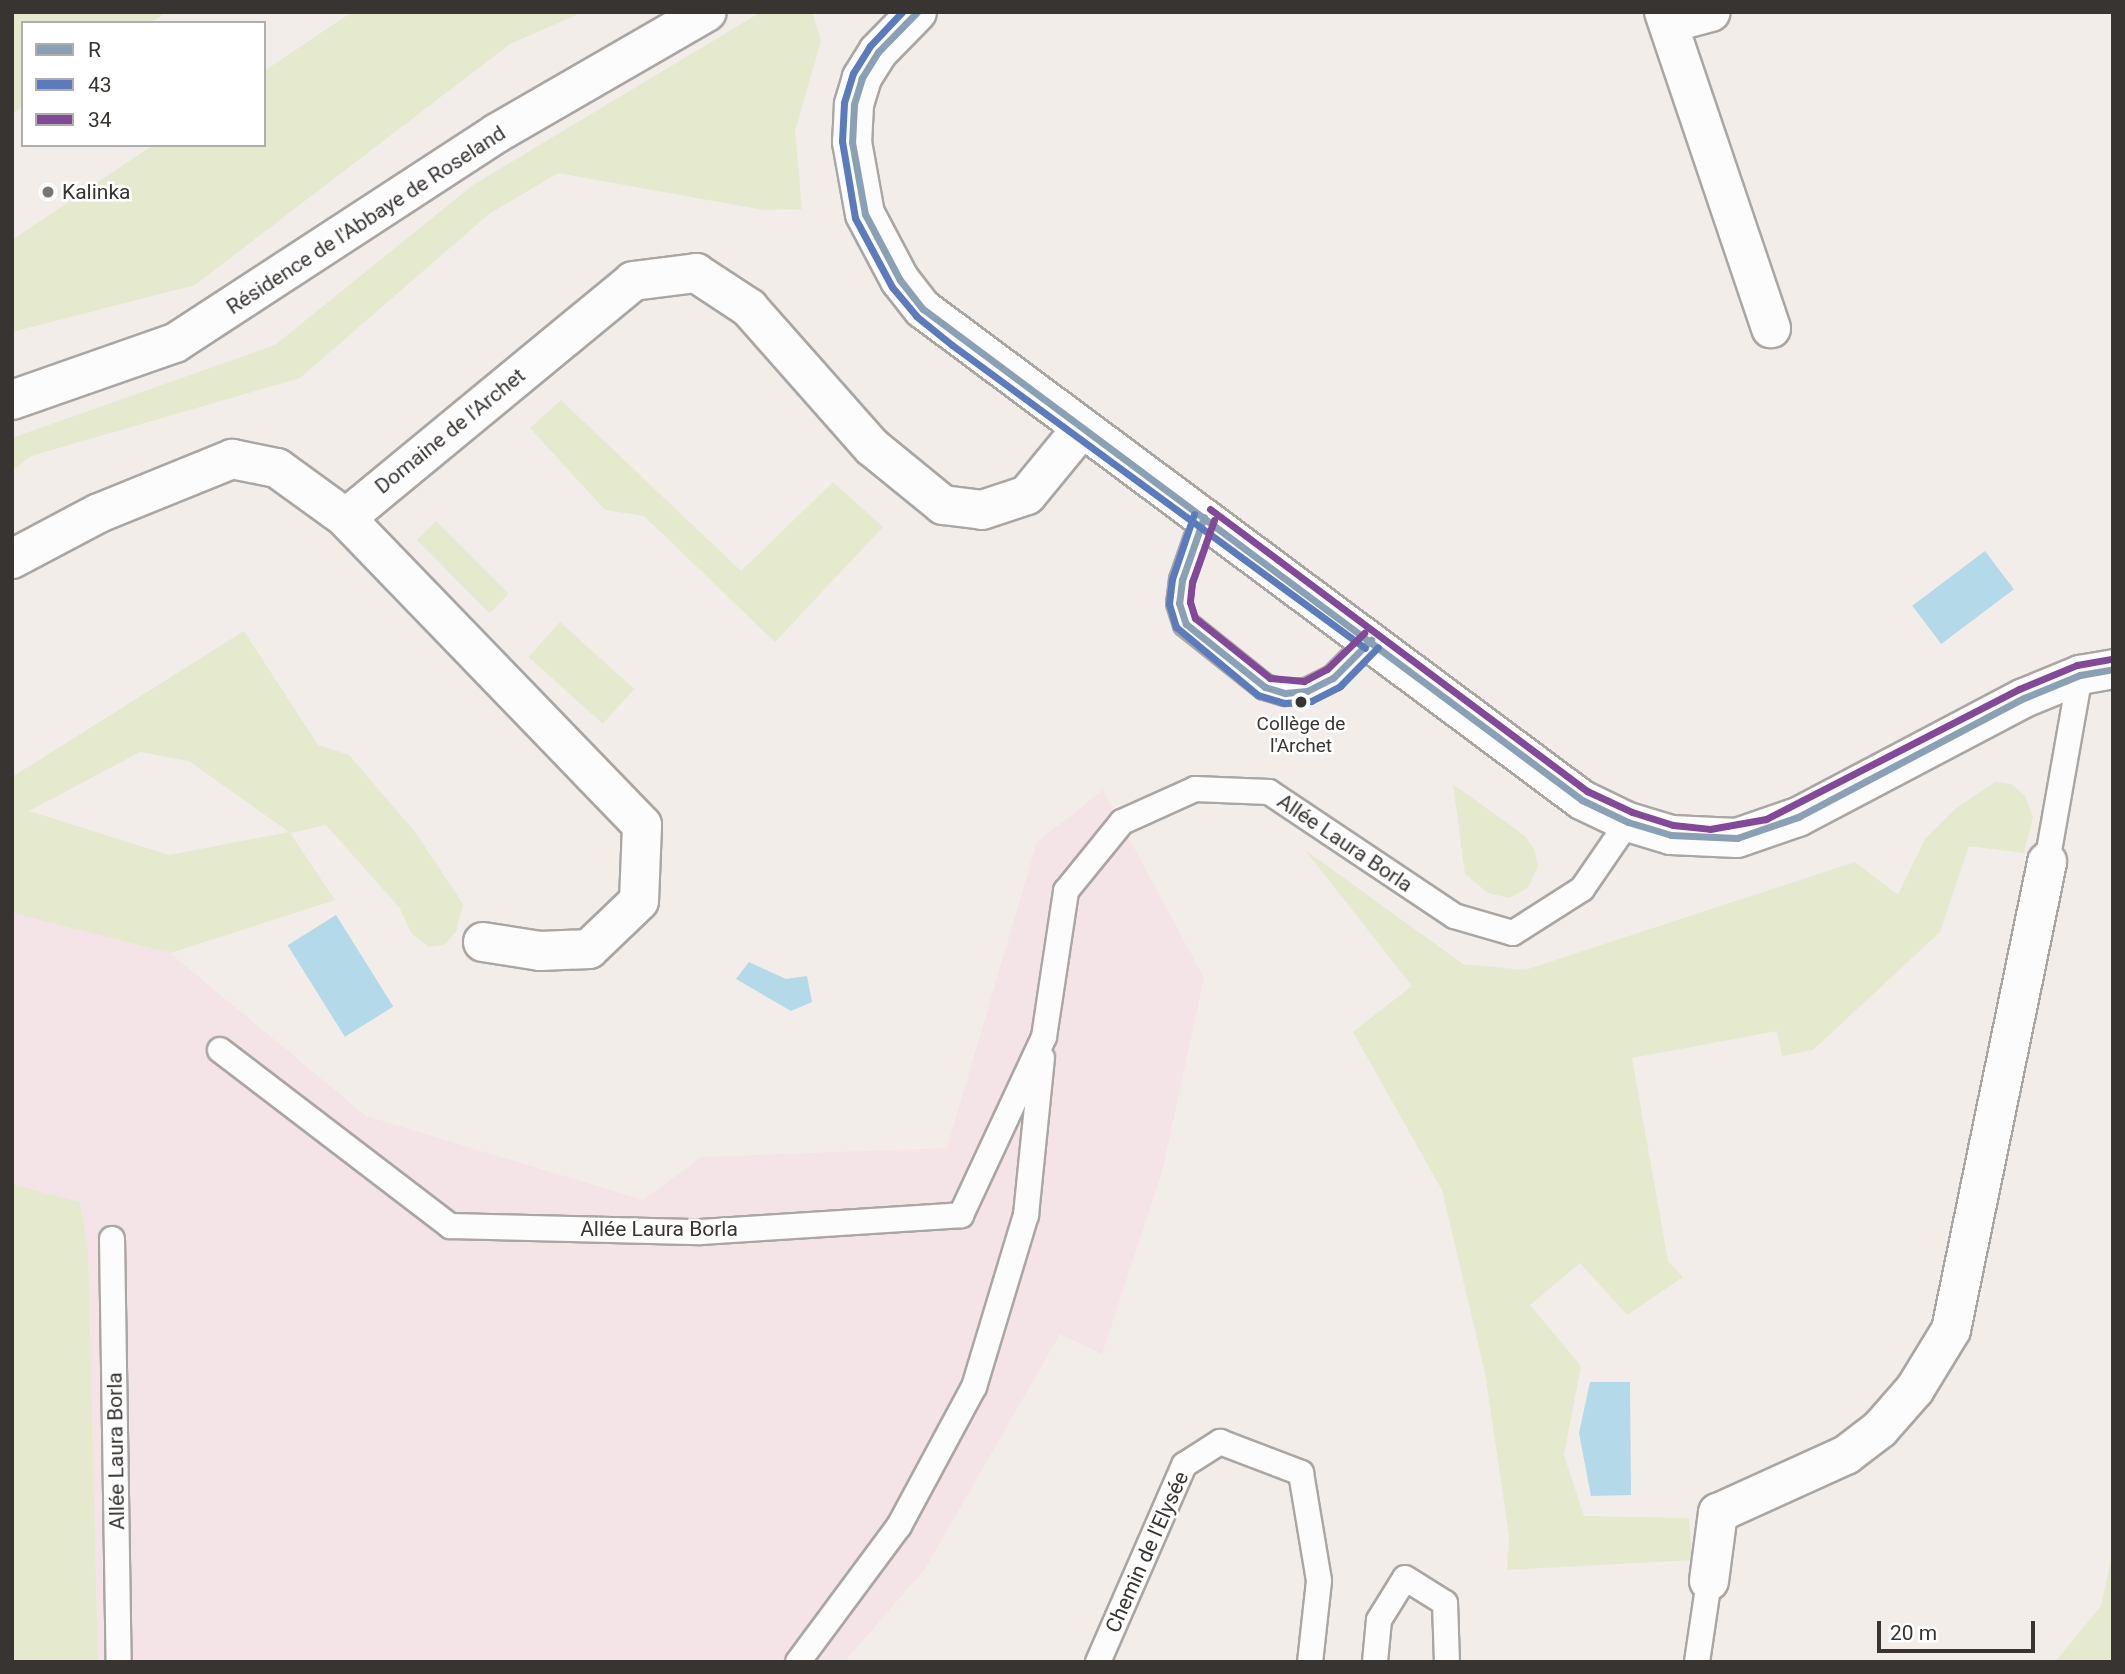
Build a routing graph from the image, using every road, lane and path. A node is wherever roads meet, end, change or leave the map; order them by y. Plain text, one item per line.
1 (707, 12) edge
2 (917, 12) edge
3 (1711, 12) edge
4 (1667, 18) edge
5 (1771, 328) dead end
6 (12, 400) edge
7 (1082, 428) junction
8 (1204, 517) junction
9 (346, 518) junction
10 (12, 559) edge
11 (1371, 640) junction
12 (2096, 672) edge
13 (1628, 822) junction
14 (2048, 862) joint
15 (483, 942) dead end
16 (1044, 1037) junction
17 (220, 1050) dead end
18 (112, 1239) dead end
19 (1709, 1581) joint
20 (119, 1662) edge
21 (798, 1662) edge
22 (1098, 1662) edge
23 (1310, 1662) edge
24 (1376, 1662) edge
25 (1447, 1662) edge
26 (1697, 1662) edge

1 - 6 street, Résidence de l'Abbaye de Roseland
2 - 7 street
3 - 4 street
4 - 5 street
7 - 8 street
7 - 9 street, Domaine de l'Archet
8 - 11 street
8 - 11 lane
9 - 10 street
9 - 15 street
11 - 13 street
12 - 13 street
12 - 14 lane
13 - 16 lane, Allée Laura Borla
14 - 19 street
16 - 17 lane, Allée Laura Borla
16 - 21 lane, Allée Laura Borla
18 - 20 lane, Allée Laura Borla
19 - 26 lane
22 - 23 lane, Chemin de l'Elysée
24 - 25 lane

